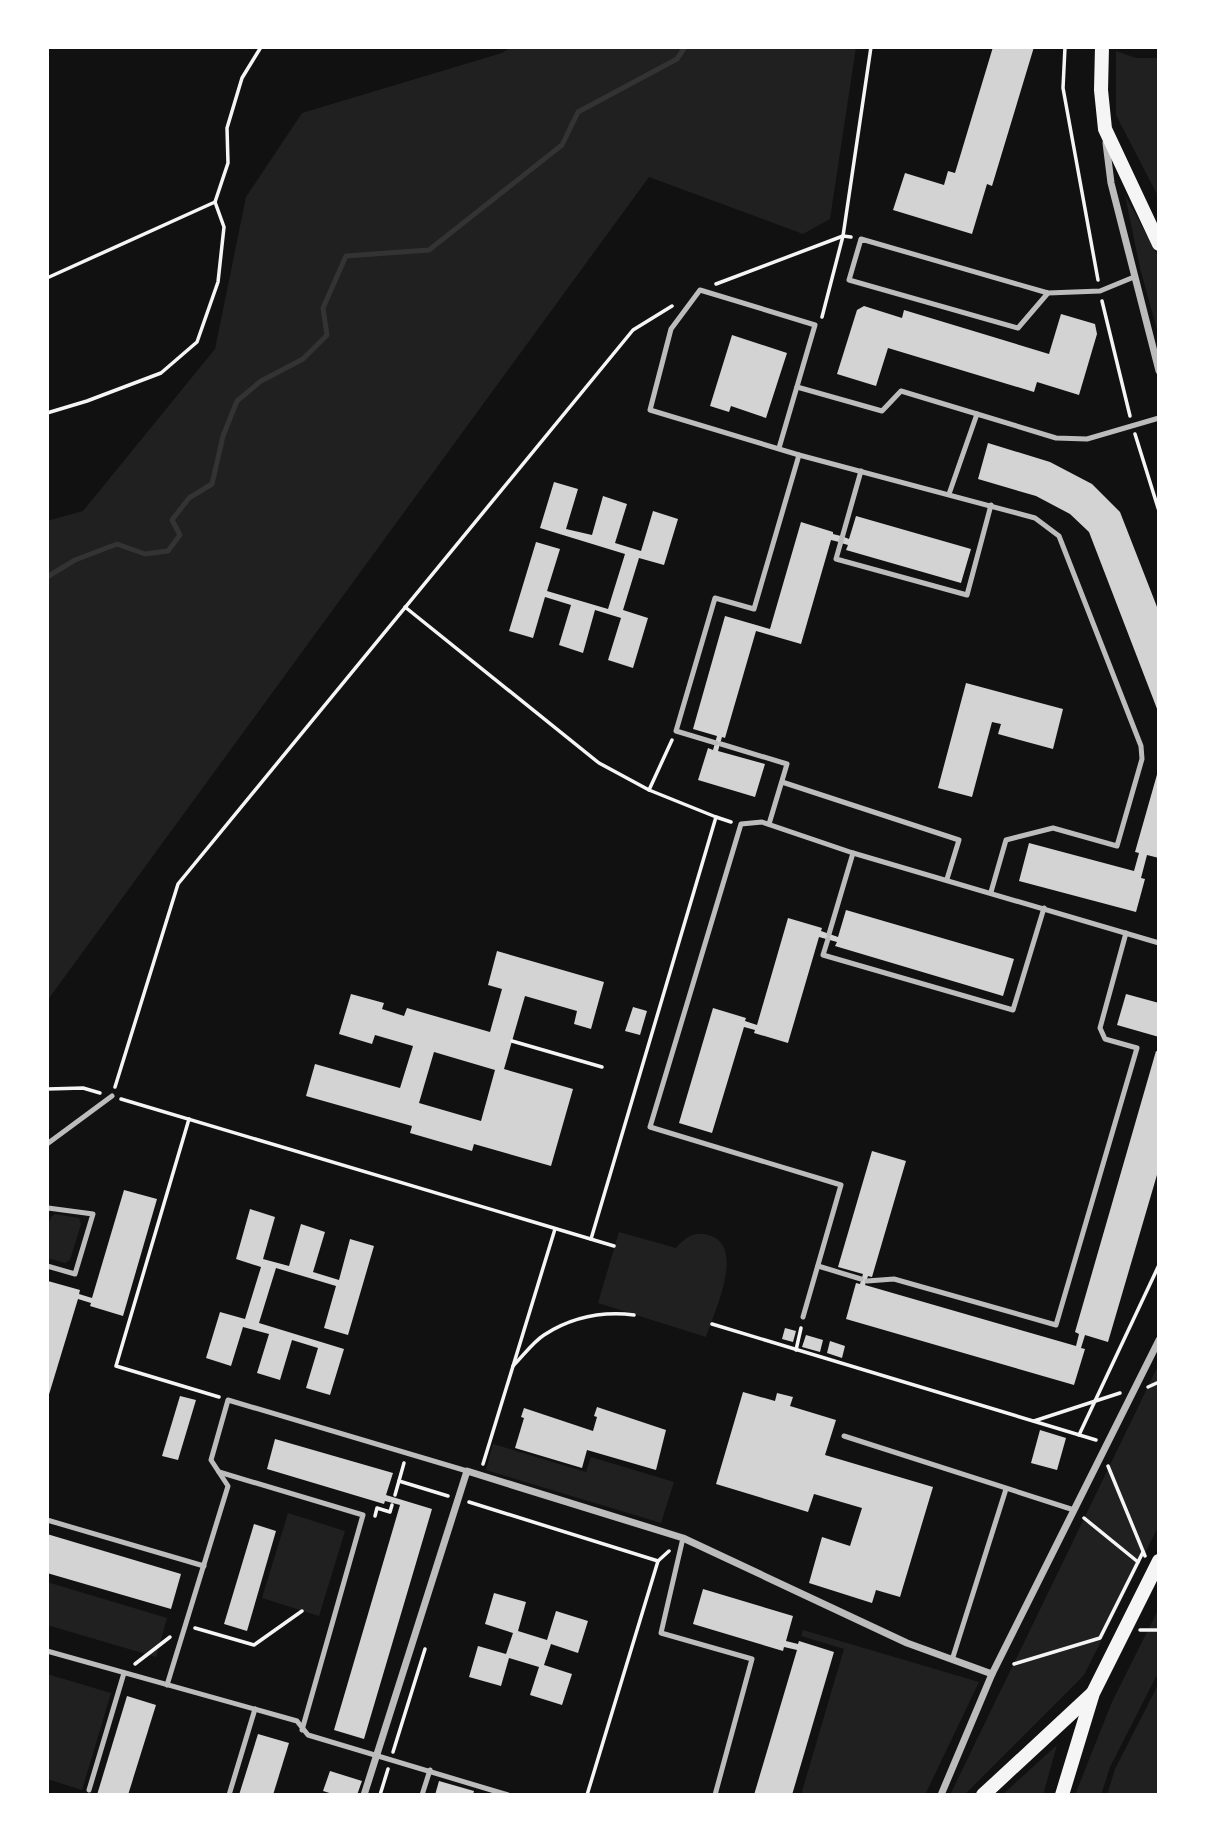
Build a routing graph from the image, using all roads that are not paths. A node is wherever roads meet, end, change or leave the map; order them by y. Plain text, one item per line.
1 (1102, 47) edge
2 (1105, 129) junction
3 (1159, 244) edge
4 (1134, 277) junction
5 (1048, 293) junction
6 (1159, 371) edge
7 (797, 387) junction
8 (977, 414) junction
9 (1159, 418) edge
10 (779, 448) junction
11 (799, 455) junction
12 (861, 471) junction
13 (949, 494) junction
14 (991, 505) junction
15 (782, 782) junction
16 (769, 824) junction
17 (853, 853) junction
18 (947, 879) junction
19 (991, 892) junction
20 (1044, 908) junction
21 (1126, 933) junction
22 (1159, 943) edge
23 (113, 1096) road end
24 (47, 1144) edge
25 (47, 1209) edge
26 (47, 1266) edge
27 (818, 1266) junction
28 (803, 1317) road end
29 (1159, 1340) edge
30 (844, 1436) dead end
31 (467, 1471) junction
32 (219, 1472) junction
33 (1006, 1489) junction
34 (1074, 1510) junction
35 (47, 1520) edge
36 (683, 1538) junction
37 (204, 1566) junction
38 (1154, 1578) edge
39 (47, 1651) edge
40 (952, 1660) junction
41 (124, 1673) junction
42 (992, 1674) junction
43 (167, 1685) junction
44 (1093, 1693) junction
45 (255, 1709) junction
46 (302, 1730) junction
47 (377, 1755) junction
48 (430, 1770) junction
49 (89, 1790) dead end
50 (229, 1795) edge
51 (364, 1795) edge
52 (422, 1795) edge
53 (508, 1795) edge
54 (715, 1795) edge
55 (941, 1795) edge
56 (983, 1795) edge
57 (1062, 1795) edge

1 - 2 main road
2 - 3 main road
2 - 4 street
4 - 5 lane
4 - 6 street
5 - 5 lane
7 - 8 lane
7 - 10 lane
7 - 10 lane
8 - 9 lane
8 - 13 lane
10 - 11 lane
11 - 12 lane
11 - 15 lane
12 - 13 lane
12 - 14 lane
13 - 14 lane
14 - 19 lane
15 - 16 lane
15 - 18 lane
16 - 17 lane
16 - 27 lane
17 - 18 lane
17 - 20 lane
18 - 19 lane
19 - 20 lane
20 - 21 lane
21 - 22 lane
21 - 27 lane
23 - 24 lane
25 - 26 lane
27 - 28 lane
29 - 34 street
30 - 33 lane
31 - 32 lane
31 - 36 street
31 - 47 street
32 - 37 lane
32 - 46 lane
33 - 34 lane
33 - 40 lane
34 - 42 street
35 - 37 lane
36 - 40 street
36 - 54 lane
37 - 43 lane
38 - 44 main road
39 - 41 lane
40 - 42 street
41 - 43 lane
41 - 49 lane
42 - 55 street
43 - 45 lane
44 - 56 main road
44 - 57 main road
45 - 46 lane
45 - 50 lane
46 - 47 lane
47 - 48 lane
47 - 51 street
48 - 52 lane
48 - 53 lane

